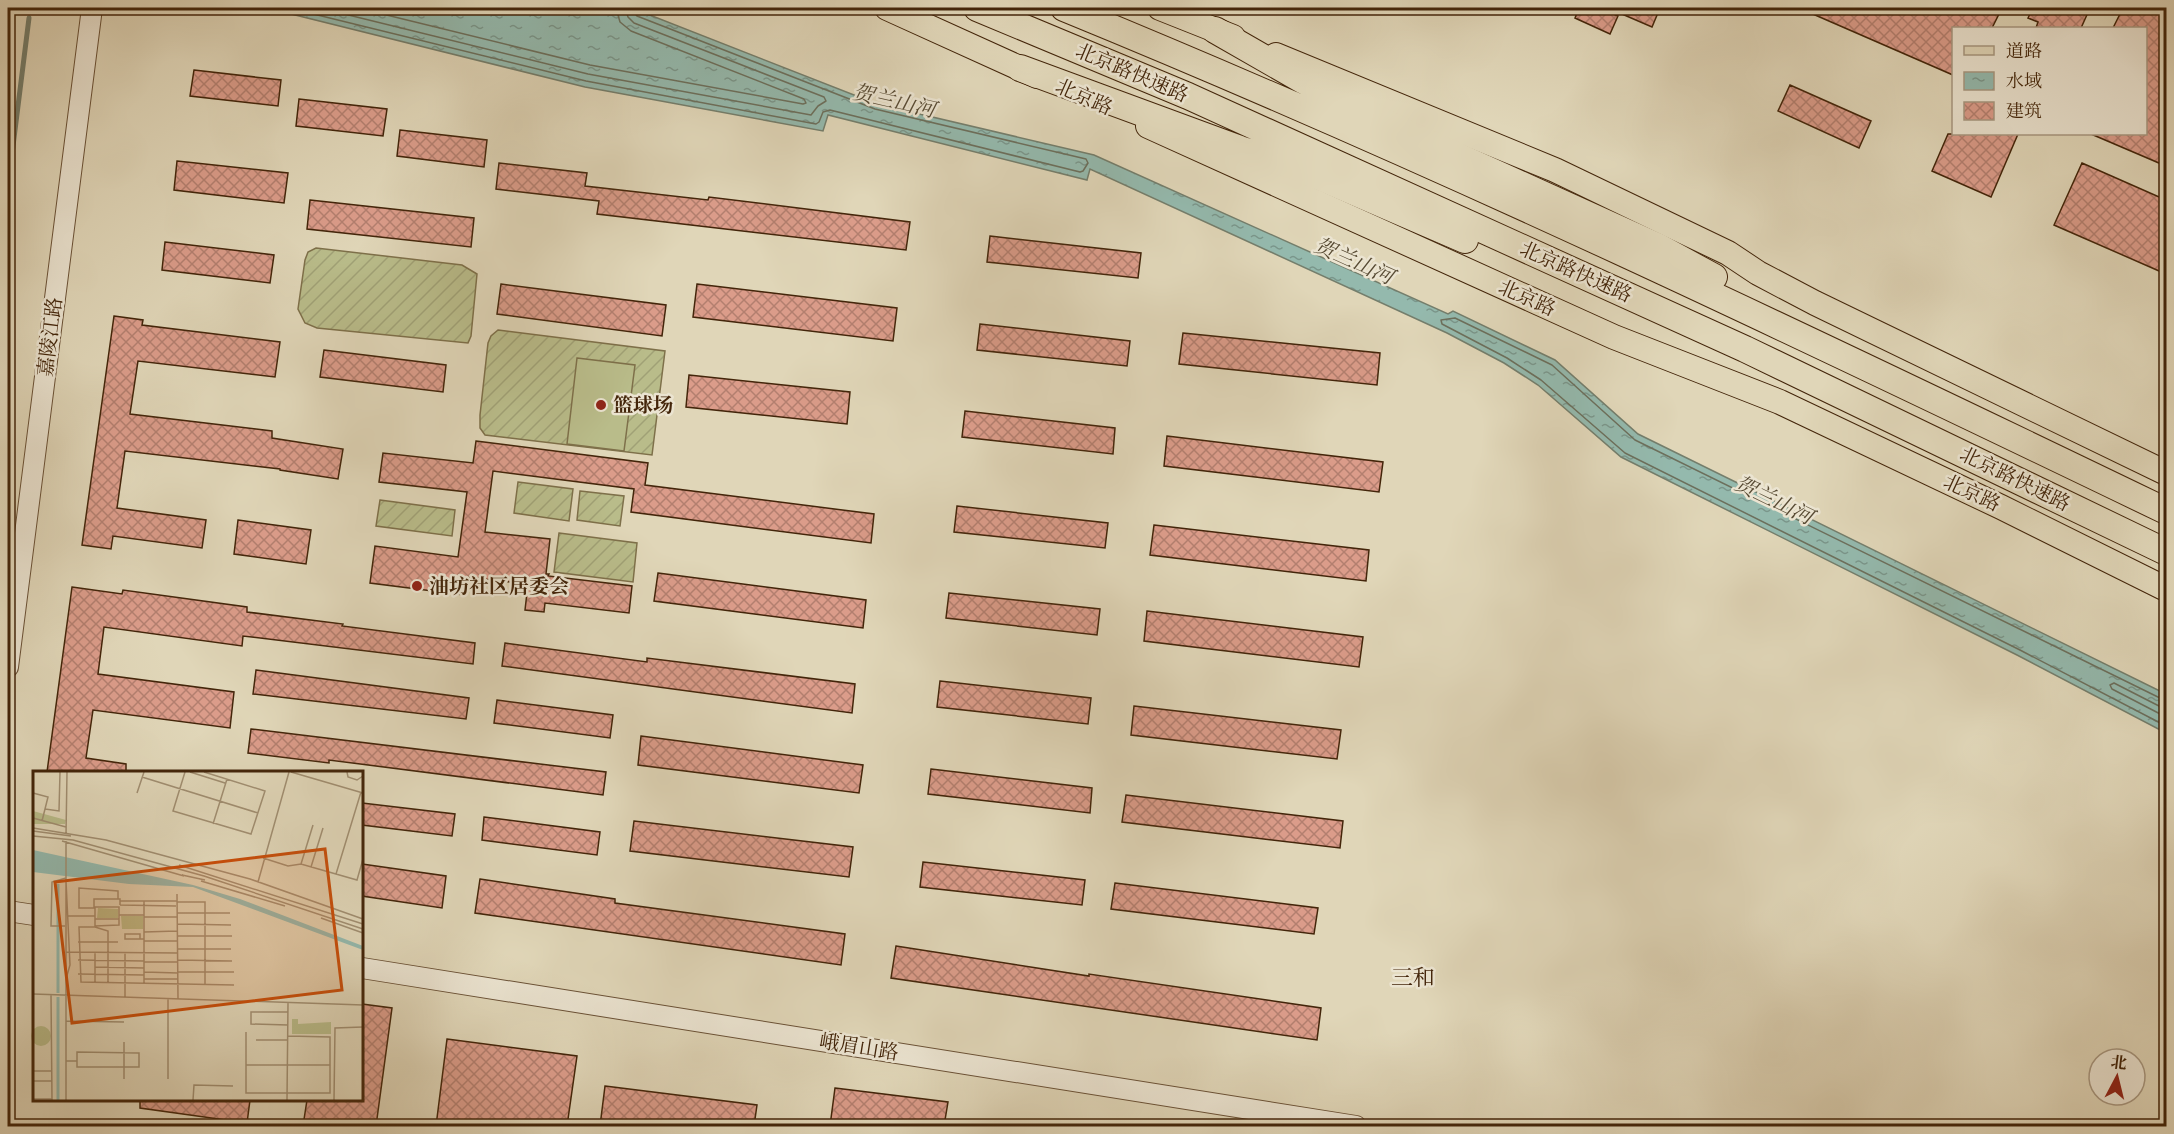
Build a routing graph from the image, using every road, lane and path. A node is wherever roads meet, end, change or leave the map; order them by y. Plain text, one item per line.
1 (92, 8) edge
2 (887, 8) edge
3 (977, 8) edge
4 (1065, 8) edge
5 (1160, 8) edge
6 (1215, 30) junction
7 (1020, 68) junction
8 (1745, 349) junction
9 (1844, 358) junction
10 (2166, 473) edge
11 (2166, 511) edge
12 (2166, 552) edge
13 (2166, 589) edge
14 (8, 667) edge
15 (8, 911) edge
16 (33, 915) edge
17 (363, 968) edge
18 (1356, 1126) edge

1 - 14 street, 嘉陵江路
2 - 7 main road, 北京路
3 - 8 highway, 北京路快速路
4 - 9 highway, 北京路快速路
5 - 6 main road
6 - 9 highway
6 - 10 main road
7 - 8 highway
7 - 13 main road, 北京路
8 - 12 highway, 北京路快速路
9 - 11 highway, 北京路快速路
15 - 16 street
17 - 18 street, 峨眉山路

